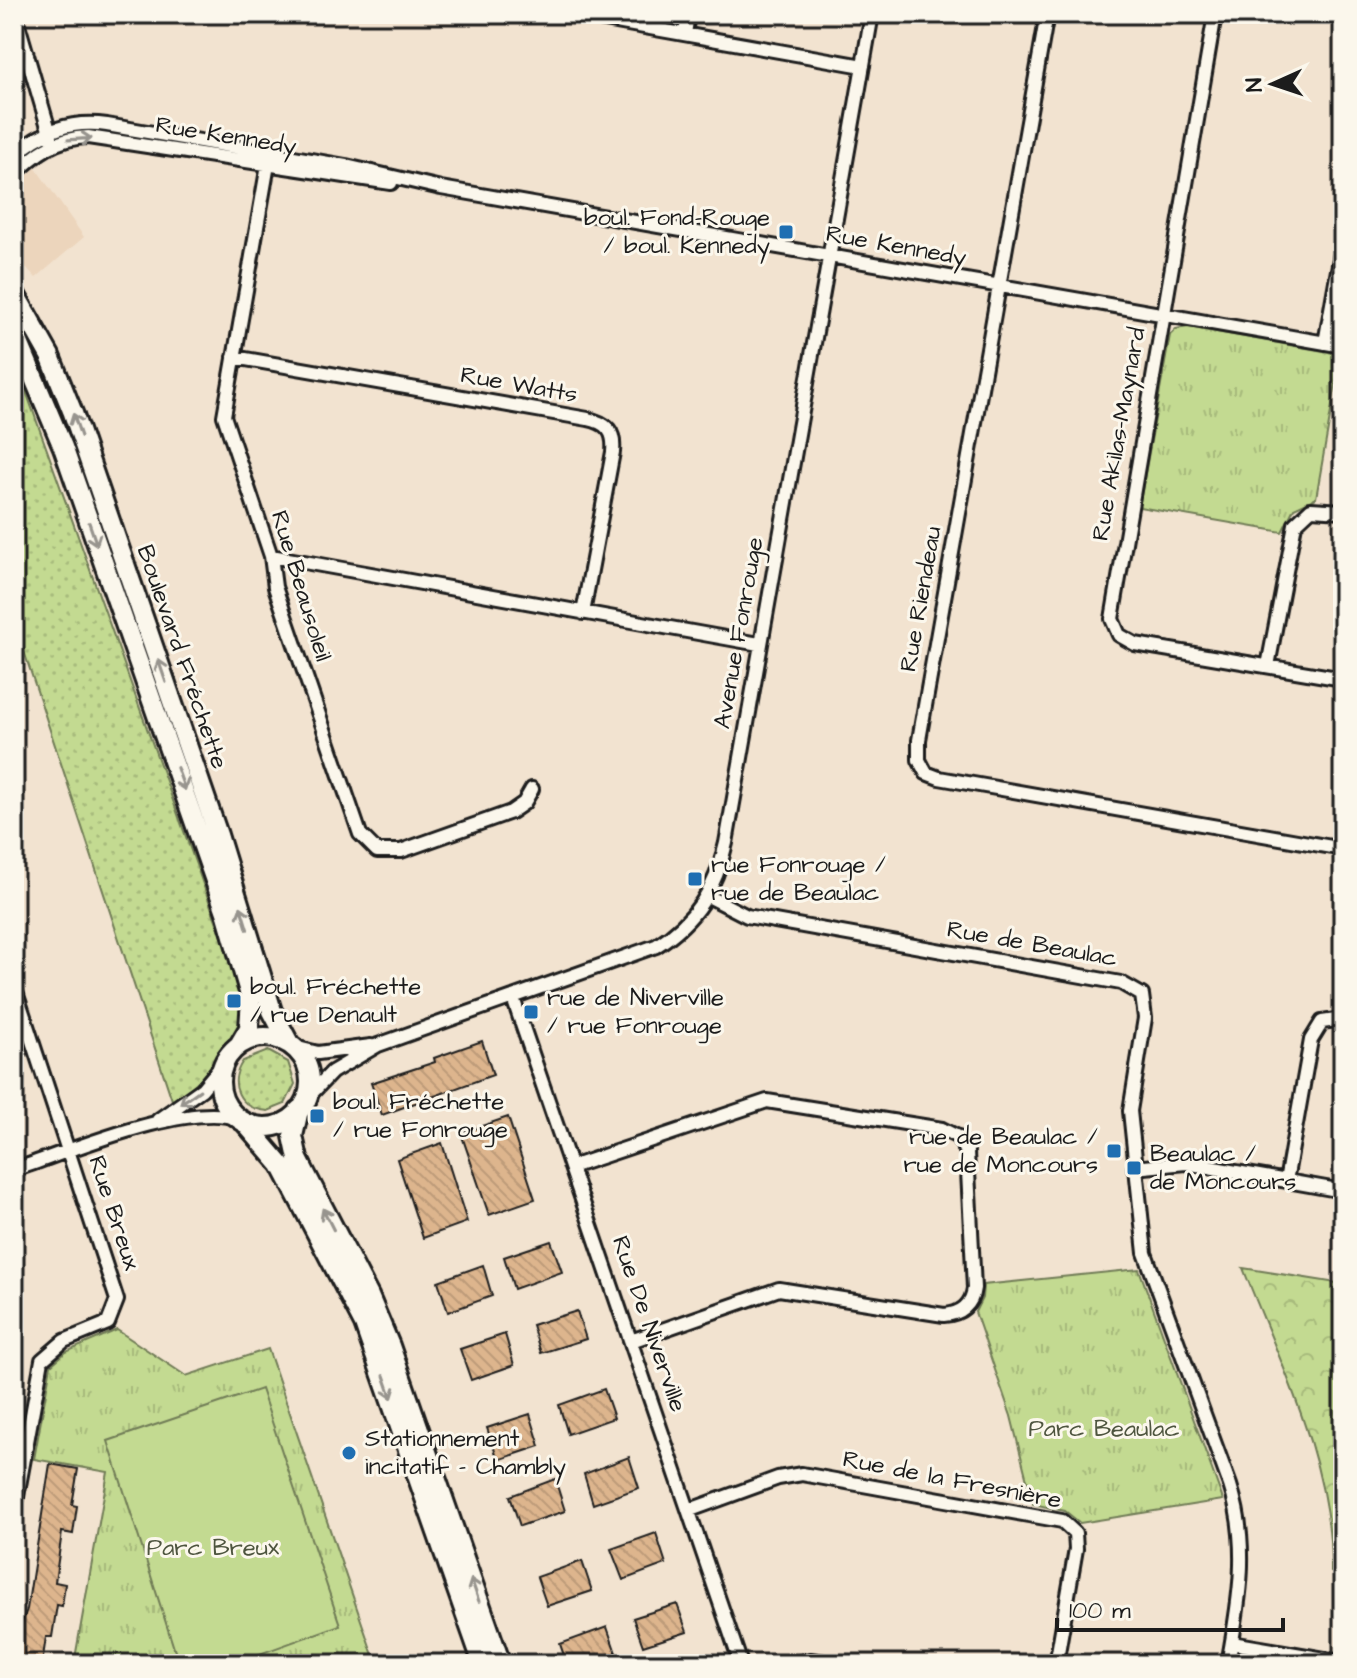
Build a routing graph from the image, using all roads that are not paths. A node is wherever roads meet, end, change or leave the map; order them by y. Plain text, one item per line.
1 (15, 14) edge
2 (571, 14) edge
3 (688, 14) edge
4 (872, 14) edge
5 (1047, 14) edge
6 (1215, 14) edge
7 (685, 34) junction
8 (863, 66) junction
9 (51, 138) junction
10 (14, 156) edge
11 (269, 160) junction
12 (14, 175) edge
13 (1343, 242) edge
14 (829, 256) junction
15 (999, 286) junction
16 (14, 292) edge
17 (1162, 315) junction
18 (14, 331) edge
19 (1325, 343) junction
20 (1343, 346) edge
21 (234, 357) junction
22 (1343, 511) edge
23 (271, 556) junction
24 (583, 613) junction
25 (759, 644) junction
26 (1268, 666) junction
27 (1343, 679) edge
28 (532, 789) dead end
29 (1343, 849) edge
30 (708, 896) junction
31 (14, 986) edge
32 (513, 998) junction
33 (1343, 1019) edge
34 (239, 1045) junction
35 (291, 1045) junction
36 (378, 1045) junction
37 (223, 1064) junction
38 (304, 1104) junction
39 (242, 1121) junction
40 (152, 1124) junction
41 (70, 1152) junction
42 (571, 1167) junction
43 (1134, 1168) junction
44 (14, 1170) edge
45 (1286, 1181) junction
46 (1343, 1191) edge
47 (631, 1341) junction
48 (690, 1510) junction
49 (14, 1513) edge
50 (1232, 1643) junction
51 (1343, 1662) edge
52 (483, 1664) edge
53 (501, 1664) edge
54 (741, 1664) edge
55 (794, 1664) edge
56 (838, 1664) edge
57 (1056, 1664) edge
58 (1228, 1664) edge

1 - 9 street
2 - 7 street
3 - 7 street
4 - 8 street, Avenue Fonrouge
5 - 15 street, Rue Riendeau
6 - 17 street, Rue Akilas-Maynard
7 - 8 street
8 - 14 street, Avenue Fonrouge
9 - 10 street, Rue Kennedy
9 - 11 street, Rue Kennedy
9 - 12 street, Rue Kennedy
11 - 14 street, Rue Kennedy
11 - 21 street, Rue Beausoleil
13 - 19 street
14 - 15 street, Rue Kennedy
14 - 25 street, Avenue Fonrouge
15 - 17 street, Rue Kennedy
15 - 29 street, Rue Riendeau
35 -> 16 main road, Boulevard Fréchette
17 - 19 street, Rue Kennedy
17 - 26 street, Rue Akilas-Maynard
18 -> 34 main road, Boulevard Fréchette
19 - 20 street, Rue Kennedy
21 - 23 street, Rue Beausoleil
21 - 24 street, Rue Watts
22 - 26 street
23 - 24 street
23 - 28 street, Rue Beausoleil
24 - 25 street
25 - 30 street, Avenue Fonrouge
26 - 27 street, Rue Akilas-Maynard
30 - 32 street, Avenue Fonrouge
30 - 43 street, Rue de Beaulac
31 - 41 street, Rue Breux
32 - 36 street, Avenue Fonrouge
32 - 42 street, Rue De Niverville
33 - 45 street
34 - 35 main road
34 - 37 main road
35 - 36 street
35 - 38 main road
36 - 38 street
37 - 39 main road
37 -> 40 street
38 - 39 main road
53 -> 38 main road
39 - 40 street
39 -> 52 main road
40 - 41 street
41 - 44 street
41 - 49 street, Rue Breux
42 - 47 street, Rue De Niverville
42 - 47 street
43 - 45 street
43 - 50 street, Rue de Beaulac
45 - 46 street
47 - 48 street, Rue De Niverville
48 - 54 street, Rue De Niverville
48 - 57 street, Rue de la Fresnière
50 - 51 street
50 - 58 street, Rue de Beaulac
55 - 56 street

